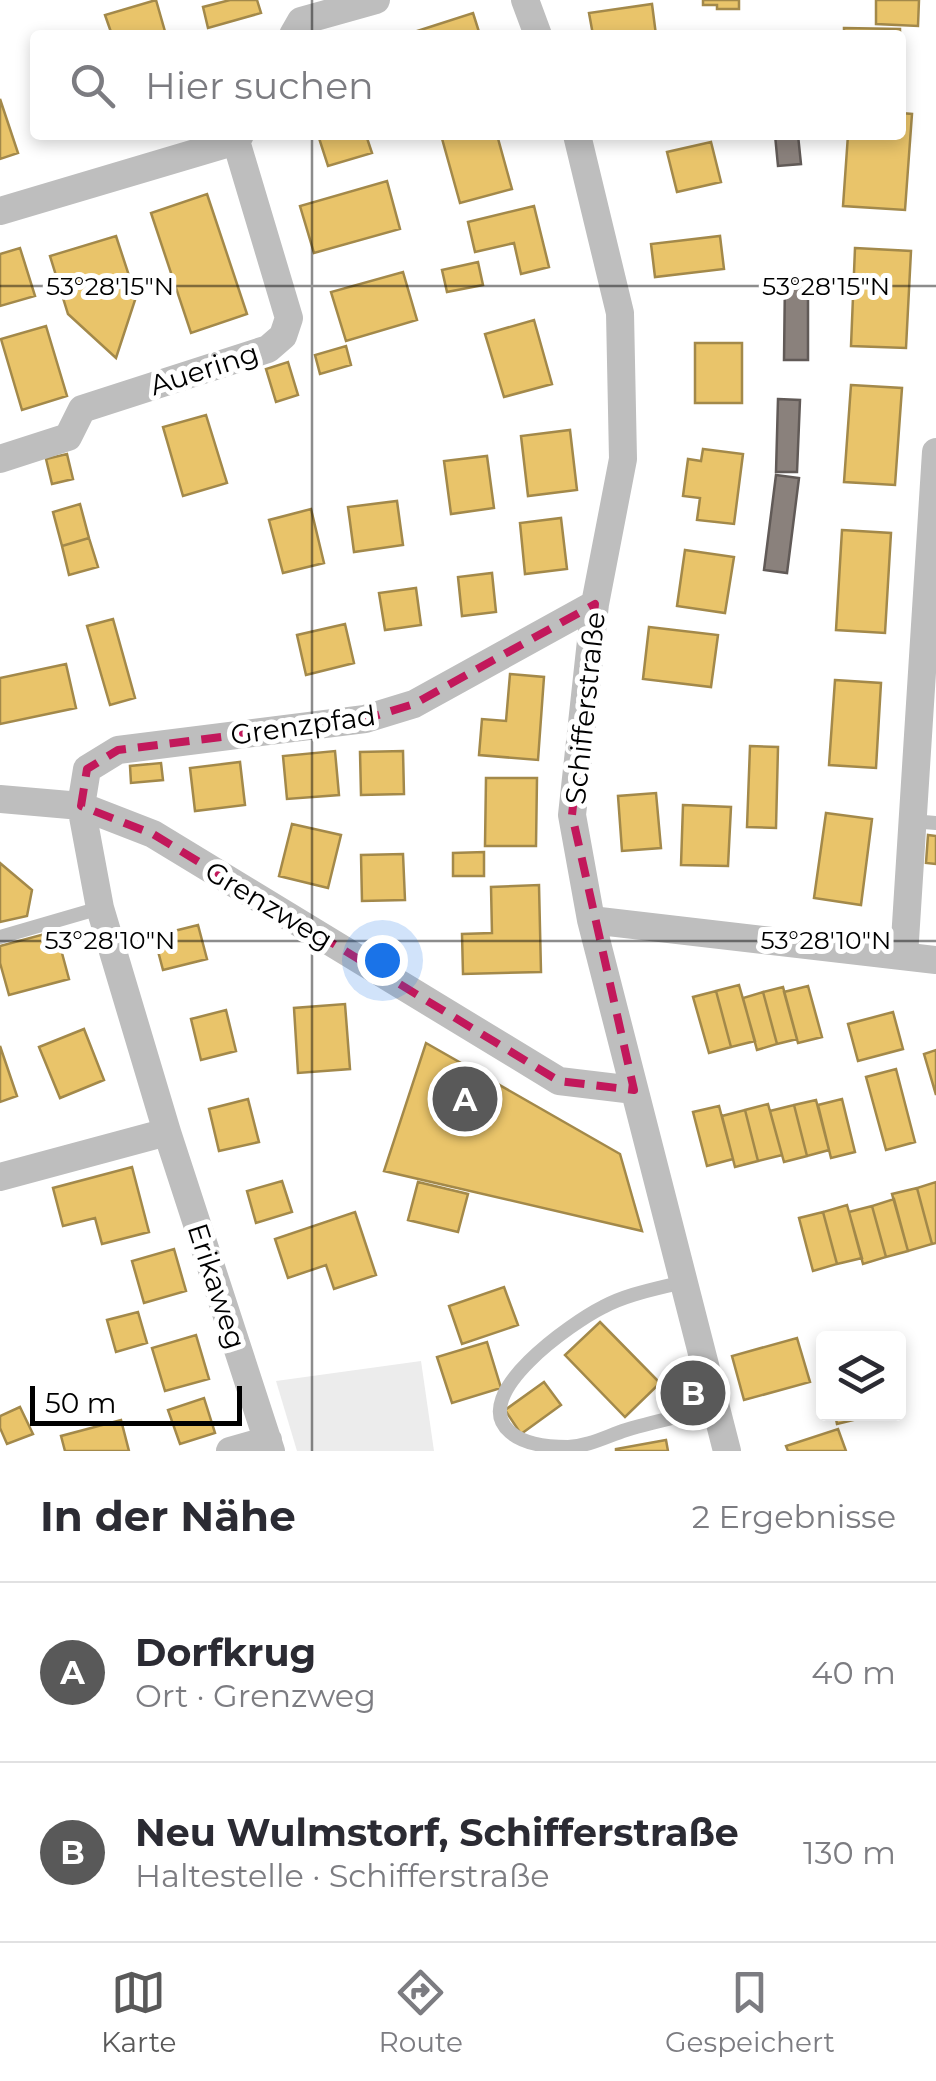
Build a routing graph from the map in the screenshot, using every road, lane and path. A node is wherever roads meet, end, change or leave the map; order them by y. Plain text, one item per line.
1 (376, 0) edge
2 (525, 0) edge
3 (297, 30) edge
4 (536, 30) edge
5 (231, 140) edge
6 (239, 140) edge
7 (578, 140) edge
8 (0, 211) edge
9 (936, 452) edge
10 (0, 459) edge
11 (931, 581) edge
12 (595, 604) junction
13 (928, 711) edge
14 (0, 800) edge
15 (81, 806) junction
16 (924, 822) edge
17 (100, 908) junction
18 (591, 920) junction
19 (0, 938) edge
20 (904, 956) junction
21 (936, 960) edge
22 (634, 1090) junction
23 (167, 1132) junction
24 (0, 1177) edge
25 (683, 1282) junction
26 (716, 1408) junction
27 (270, 1446) edge
28 (230, 1451) edge
29 (726, 1451) edge

1 - 3 street
2 - 4 street
5 - 8 street, Auering
6 - 10 street, Auering
7 - 12 street, Schifferstraße
9 - 11 street
11 - 13 street
12 - 15 street, Grenzpfad
12 - 18 street, Schifferstraße
13 - 16 street
14 - 15 street, Grenzweg
15 - 17 street, Erikaweg
15 - 22 street, Grenzweg
16 - 20 street
17 - 19 lane
17 - 23 street, Erikaweg
18 - 20 street
18 - 22 street, Schifferstraße
20 - 21 street
22 - 25 street, Schifferstraße
23 - 24 street
23 - 27 street, Erikaweg
25 - 26 street, Schifferstraße
25 - 26 lane
26 - 29 street, Schifferstraße
27 - 28 street, Erikaweg

